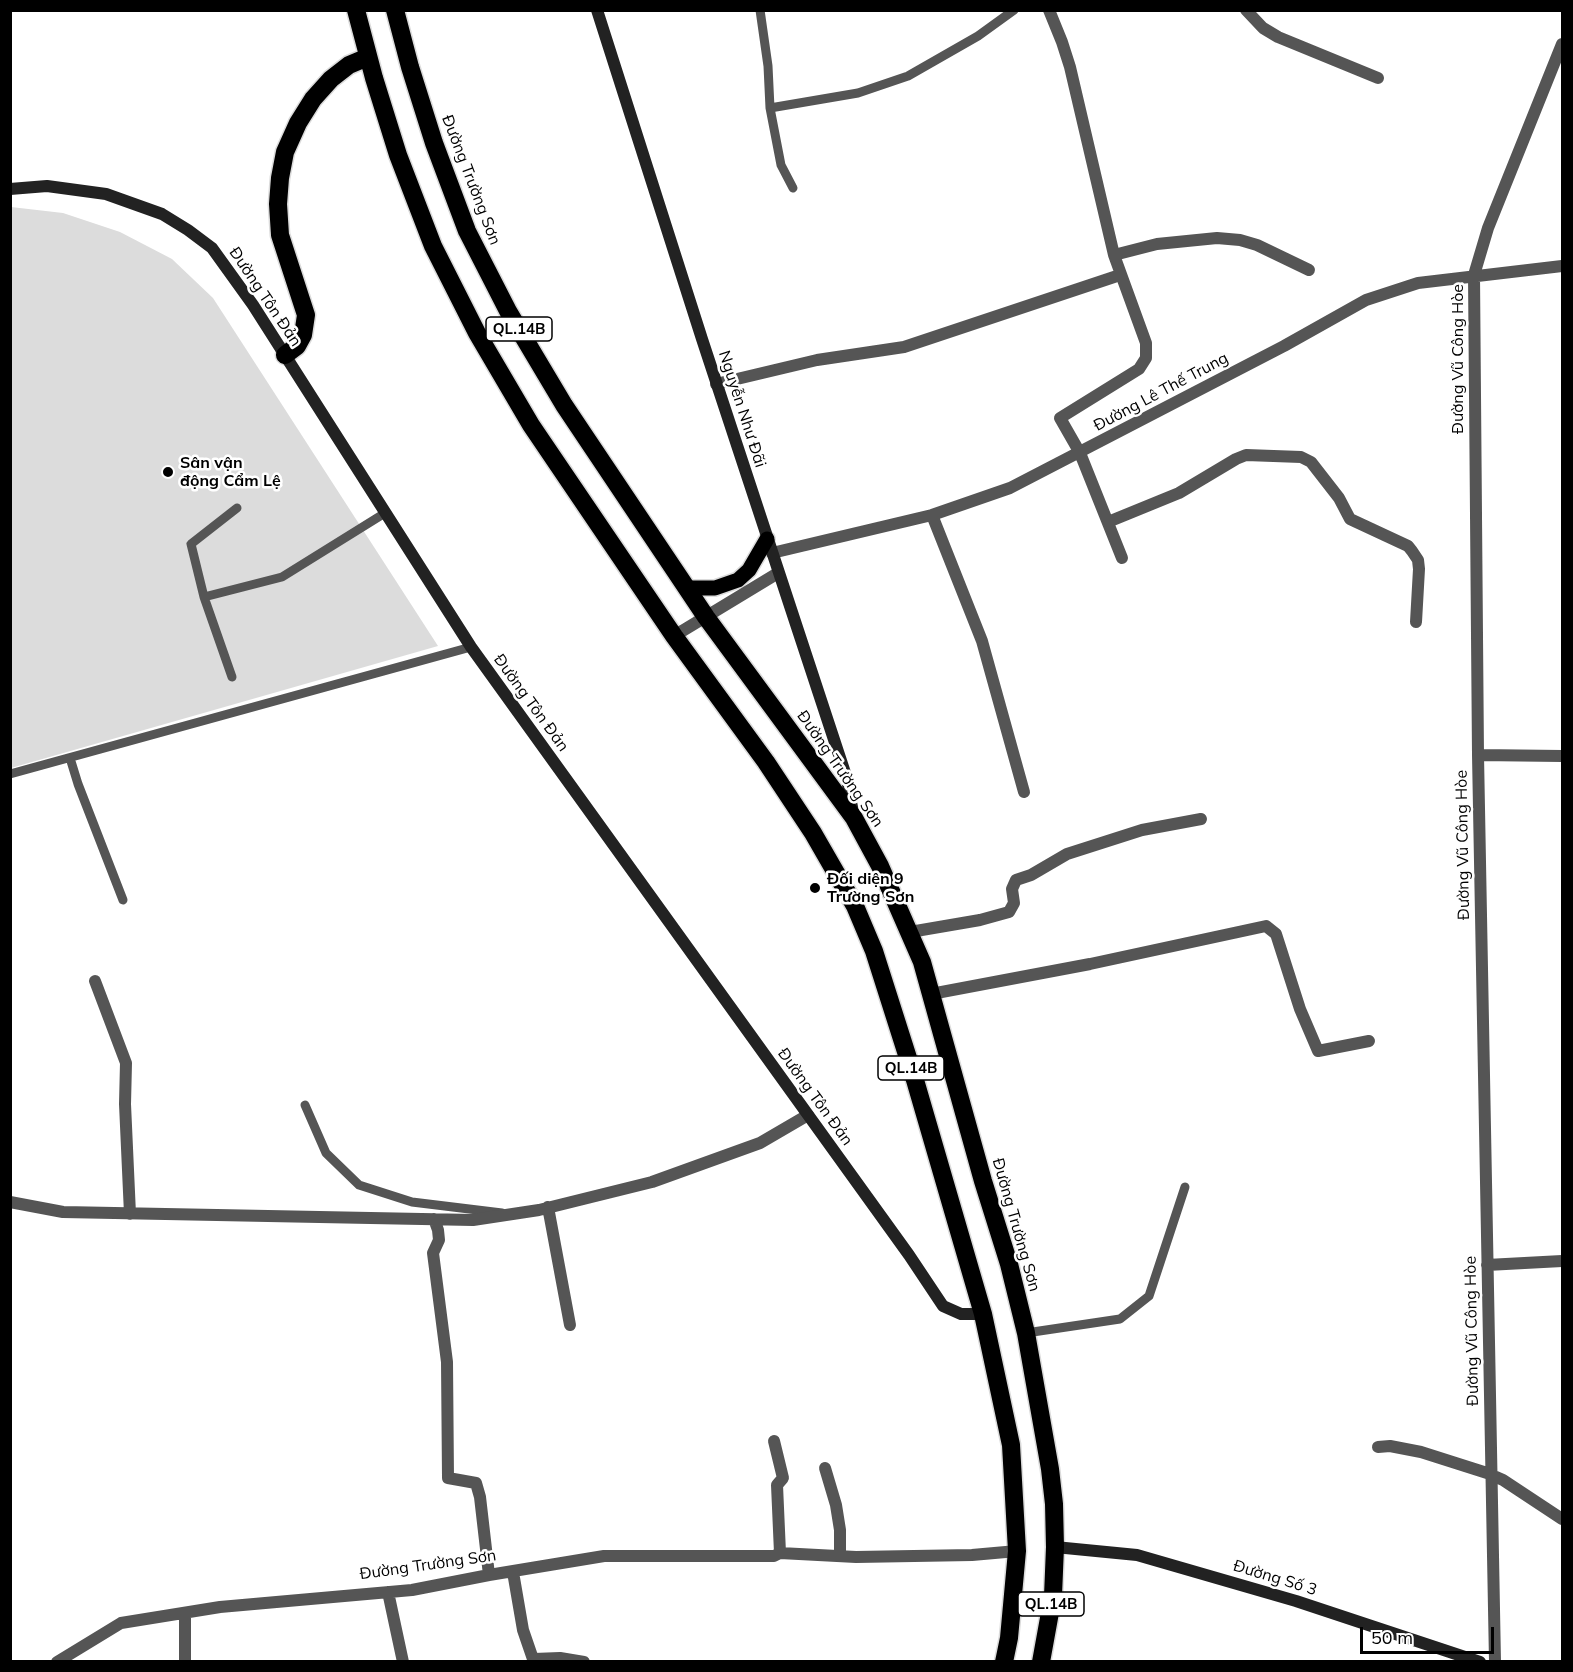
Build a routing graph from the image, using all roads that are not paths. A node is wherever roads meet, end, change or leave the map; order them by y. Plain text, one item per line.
1 (356, 10) edge
2 (395, 10) edge
3 (759, 10) edge
4 (1014, 10) edge
5 (1049, 10) edge
6 (1246, 10) edge
7 (601, 12) edge
8 (1563, 44) edge
9 (368, 57) junction
10 (1378, 78) dead end
11 (770, 108) junction
12 (793, 188) dead end
13 (10, 189) edge
14 (1114, 255) junction
15 (1563, 266) edge
16 (1309, 270) dead end
17 (1120, 275) junction
18 (1474, 275) junction
19 (285, 355) junction
20 (716, 384) junction
21 (1080, 453) junction
22 (237, 508) dead end
23 (386, 513) junction
24 (932, 515) junction
25 (1108, 522) junction
26 (770, 546) junction
27 (1122, 558) dead end
28 (778, 573) junction
29 (688, 588) junction
30 (204, 597) junction
31 (706, 617) junction
32 (1416, 622) dead end
33 (674, 636) junction
34 (471, 647) junction
35 (232, 677) dead end
36 (1478, 755) junction
37 (1563, 756) edge
38 (70, 758) junction
39 (10, 774) edge
40 (1024, 792) dead end
41 (854, 818) junction
42 (1201, 819) dead end
43 (123, 900) dead end
44 (910, 932) junction
45 (95, 981) dead end
46 (931, 994) junction
47 (1369, 1041) dead end
48 (305, 1105) dead end
49 (808, 1115) junction
50 (1185, 1187) dead end
51 (10, 1202) edge
52 (548, 1207) junction
53 (130, 1214) junction
54 (511, 1214) junction
55 (434, 1219) junction
56 (1563, 1261) edge
57 (1487, 1265) junction
58 (983, 1314) junction
59 (570, 1325) dead end
60 (1026, 1332) junction
61 (774, 1441) dead end
62 (1378, 1447) dead end
63 (825, 1468) dead end
64 (1491, 1475) junction
65 (1563, 1519) edge
66 (1055, 1547) junction
67 (1017, 1551) junction
68 (780, 1553) junction
69 (840, 1556) junction
70 (513, 1572) junction
71 (489, 1575) junction
72 (388, 1592) junction
73 (185, 1614) junction
74 (534, 1660) edge
75 (57, 1662) edge
76 (185, 1662) edge
77 (402, 1662) edge
78 (584, 1662) edge
79 (1004, 1662) edge
80 (1041, 1662) edge
81 (1480, 1662) edge
82 (1495, 1662) edge

1 - 9 highway, QL.14B
2 - 29 highway, Đường Trường Sơn / QL.14B
3 - 11 lane
4 - 11 lane
5 - 14 street
6 - 10 street
7 - 20 street, Nguyễn Như Đãi
8 - 18 street, Đường Vũ Công Hòe
9 - 19 highway
9 - 33 highway, QL.14B
11 - 12 lane
13 - 19 street, Đường Tôn Đản
14 - 16 street
14 - 17 street
15 - 18 street, Đường Lê Thế Trung
17 - 20 street
17 - 21 street
18 - 21 street, Đường Lê Thế Trung
18 - 36 street, Đường Vũ Công Hòe
19 - 23 street, Đường Tôn Đản
20 - 26 street, Nguyễn Như Đãi
21 - 24 street, Đường Lê Thế Trung
21 - 25 street
22 - 30 lane
23 - 30 lane
23 - 34 street, Đường Tôn Đản
24 - 26 street, Đường Lê Thế Trung
24 - 40 street
25 - 27 street
25 - 32 street
26 - 28 street, Nguyễn Như Đãi
26 - 29 main road
28 - 31 street
28 - 41 street, Nguyễn Như Đãi
29 - 31 highway, Đường Trường Sơn / QL.14B
30 - 35 lane
31 - 33 street
31 - 41 highway, Đường Trường Sơn / QL.14B
33 - 58 highway, QL.14B
34 - 38 lane
34 - 49 street, Đường Tôn Đản
36 - 37 street
36 - 57 street, Đường Vũ Công Hòe
38 - 39 lane
38 - 43 lane
41 - 44 highway, Đường Trường Sơn / QL.14B
42 - 44 street
44 - 46 highway, Đường Trường Sơn / QL.14B
45 - 53 street
46 - 47 street
46 - 60 highway, Đường Trường Sơn / QL.14B
48 - 54 lane
49 - 52 street
49 - 58 street, Đường Tôn Đản
50 - 60 lane
51 - 53 street
52 - 54 street
52 - 59 street
53 - 55 street
54 - 55 street
55 - 71 street
56 - 57 street
57 - 64 street, Đường Vũ Công Hòe
58 - 67 highway, QL.14B
60 - 66 highway, Đường Trường Sơn / QL.14B
61 - 68 street
62 - 64 street
63 - 69 street
64 - 65 street
64 - 82 street, Đường Vũ Công Hòe
66 - 80 highway, Đường Trường Sơn / QL.14B
66 - 81 street, Đường Số 3
67 - 69 street, Đường Trường Sơn
67 - 79 highway, QL.14B
68 - 69 street, Đường Trường Sơn
68 - 70 street, Đường Trường Sơn
70 - 71 street, Đường Trường Sơn
70 - 74 street
71 - 72 street, Đường Trường Sơn
72 - 73 street, Đường Trường Sơn
72 - 77 street
73 - 75 street, Đường Trường Sơn
73 - 76 street
74 - 78 street

